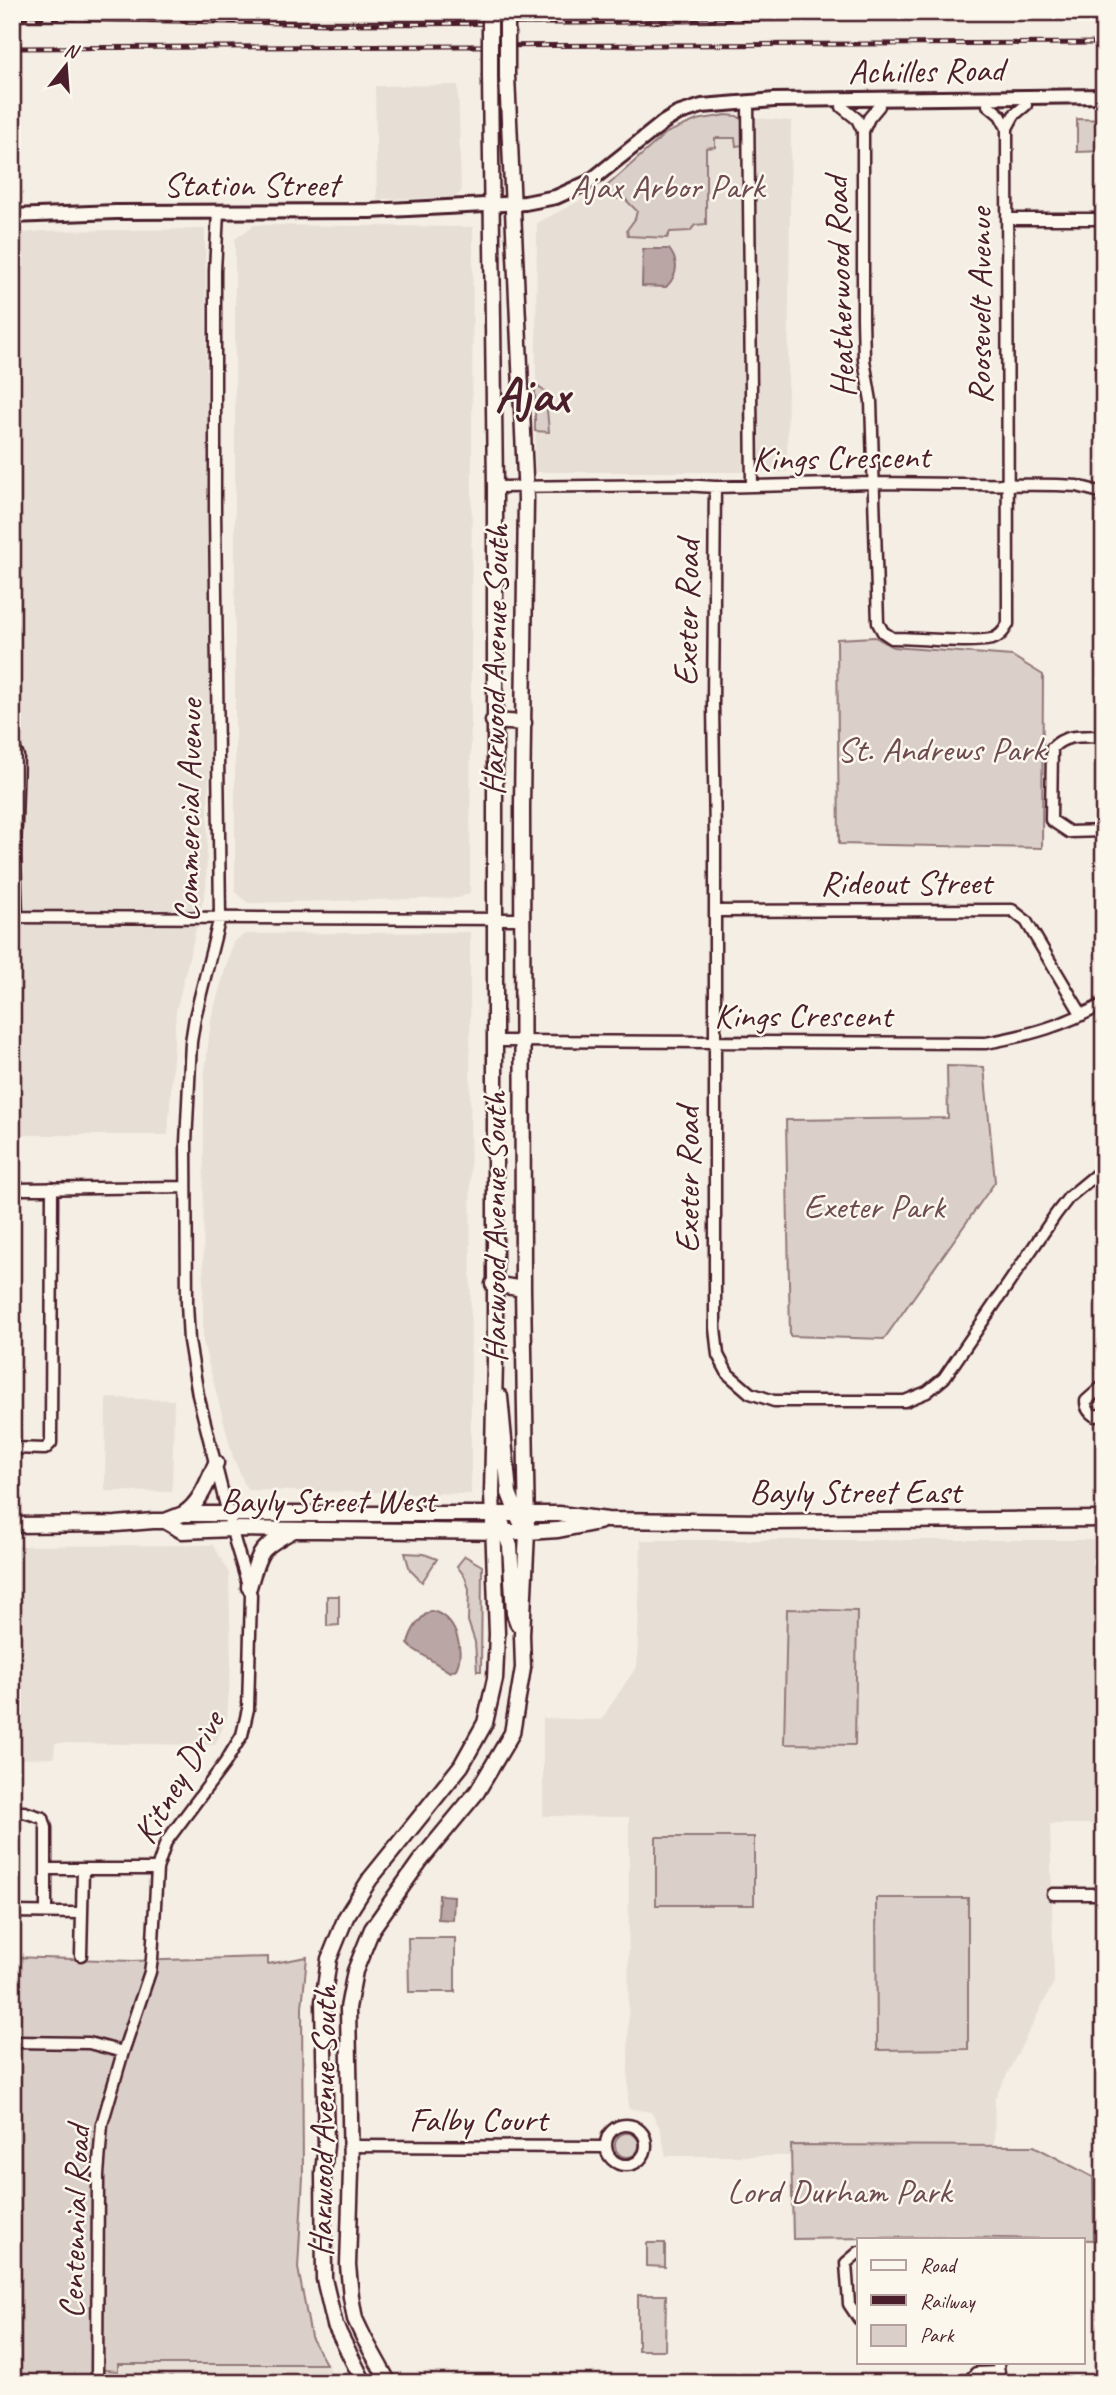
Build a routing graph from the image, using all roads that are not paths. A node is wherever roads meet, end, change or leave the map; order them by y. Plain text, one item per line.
1 (490, 12) edge
2 (507, 12) edge
3 (1104, 96) edge
4 (748, 103) junction
5 (1104, 104) edge
6 (988, 105) junction
7 (1026, 105) junction
8 (880, 106) junction
9 (842, 107) junction
10 (1007, 128) junction
11 (863, 131) junction
12 (511, 204) junction
13 (491, 206) junction
14 (218, 212) junction
15 (12, 216) edge
16 (1006, 219) junction
17 (1104, 219) edge
18 (873, 483) junction
19 (1009, 484) junction
20 (752, 486) junction
21 (495, 487) junction
22 (526, 487) junction
23 (715, 487) junction
24 (1104, 493) edge
25 (493, 721) junction
26 (524, 723) junction
27 (1104, 736) edge
28 (12, 744) edge
29 (1104, 831) edge
30 (715, 911) junction
31 (15, 917) edge
32 (220, 917) junction
33 (494, 917) junction
34 (523, 919) junction
35 (1104, 1004) edge
36 (1082, 1015) junction
37 (495, 1041) junction
38 (523, 1042) junction
39 (714, 1042) junction
40 (1104, 1168) edge
41 (186, 1187) junction
42 (52, 1188) junction
43 (12, 1189) edge
44 (494, 1284) junction
45 (523, 1289) junction
46 (495, 1360) junction
47 (1104, 1385) edge
48 (1104, 1414) edge
49 (12, 1448) edge
50 (216, 1463) junction
51 (183, 1514) junction
52 (522, 1514) junction
53 (492, 1515) junction
54 (1104, 1519) edge
55 (607, 1520) junction
56 (165, 1521) junction
57 (230, 1522) junction
58 (12, 1525) edge
59 (293, 1530) junction
60 (500, 1531) junction
61 (527, 1532) junction
62 (249, 1587) junction
63 (522, 1635) junction
64 (12, 1812) edge
65 (47, 1869) junction
66 (83, 1869) junction
67 (157, 1870) junction
68 (1054, 1894) dead end
69 (1104, 1894) edge
70 (12, 1912) edge
71 (46, 1912) junction
72 (82, 1913) junction
73 (81, 1955) dead end
74 (12, 2042) edge
75 (123, 2052) junction
76 (326, 2146) junction
77 (350, 2146) junction
78 (606, 2147) junction
79 (857, 2254) edge
80 (857, 2316) edge
81 (999, 2372) edge
82 (97, 2383) edge
83 (364, 2383) edge
84 (389, 2383) edge
85 (967, 2383) edge

1 - 13 main road, Harwood Avenue South, bridge
2 - 12 main road, Harwood Avenue South, bridge
3 - 4 street, Achilles Road
4 - 9 street, Achilles Road
4 - 12 street, Achilles Road
4 - 20 street
5 - 7 street, Achilles Road
6 - 7 street, Achilles Road
6 - 8 street, Achilles Road
6 - 10 street
7 - 10 street
8 - 9 street, Achilles Road
8 - 11 street, Heatherwood Road
9 - 11 street, Heatherwood Road
10 - 16 street, Roosevelt Avenue
11 - 18 street, Heatherwood Road
12 - 13 street, Achilles Road
12 - 22 main road, Harwood Avenue South
13 - 14 street, Station Street
13 - 21 main road, Harwood Avenue South
14 - 15 street, Station Street
14 - 32 street, Commercial Avenue
16 - 17 street
16 - 19 street, Roosevelt Avenue
18 - 19 street, Kings Crescent
18 - 19 street, Heatherwood Road
18 - 20 street, Kings Crescent
19 - 24 street, Kings Crescent
20 - 23 street, Kings Crescent
21 - 22 street, Kings Crescent
21 - 25 main road, Harwood Avenue South
22 - 23 street, Kings Crescent
22 - 26 main road, Harwood Avenue South
23 - 30 street, Exeter Road
25 - 26 main road
25 - 33 main road, Harwood Avenue South
26 - 34 main road, Harwood Avenue South
27 - 29 street
28 - 31 street
30 - 36 street, Rideout Street
30 - 39 street, Exeter Road
31 - 32 street
32 - 33 street
32 - 41 street, Commercial Avenue
33 - 34 street
33 - 37 main road, Harwood Avenue South
34 - 38 main road, Harwood Avenue South
35 - 36 street, Kings Crescent
36 - 39 street, Kings Crescent
37 - 38 street, Kings Crescent
37 - 44 main road, Harwood Avenue South
38 - 39 street, Kings Crescent
38 - 45 main road, Harwood Avenue South
39 - 40 street, Exeter Road
41 - 42 street
41 - 50 street, Commercial Avenue
42 - 43 street
42 - 49 street
44 - 45 main road
44 - 46 main road, Harwood Avenue South
45 - 52 main road, Harwood Avenue South
46 - 52 main road
46 - 53 main road, Harwood Avenue South
47 - 48 street
50 - 51 main road
50 - 57 street, Commercial Avenue
51 - 56 main road, Bayly Street West
51 - 57 main road, Bayly Street West
52 - 53 main road, Bayly Street West
52 - 55 main road, Bayly Street East
52 - 61 main road, Harwood Avenue South
53 - 57 main road, Bayly Street West
53 - 60 main road
54 - 55 main road, Bayly Street East
55 - 61 main road, Bayly Street East
56 - 57 main road, Bayly Street West
56 - 58 main road, Bayly Street West
57 - 59 main road, Bayly Street West
57 - 62 street, Kitney Drive
59 - 60 main road, Bayly Street West
59 - 62 main road
60 - 61 main road, Bayly Street West
60 - 63 main road
60 - 76 main road, Harwood Avenue South
61 - 63 main road, Harwood Avenue South
62 - 67 street, Kitney Drive
63 - 77 main road, Harwood Avenue South
64 - 65 street
65 - 66 street
65 - 71 street
66 - 67 street
66 - 72 street
67 - 75 street, Kitney Drive
68 - 69 street
70 - 71 street
71 - 72 street
72 - 73 street
74 - 75 street
75 - 82 street, Centennial Road
76 - 77 main road
76 - 83 main road, Harwood Avenue South
77 - 78 street, Falby Court
77 - 84 main road, Harwood Avenue South
78 - 78 street
79 - 80 street
81 - 85 street

